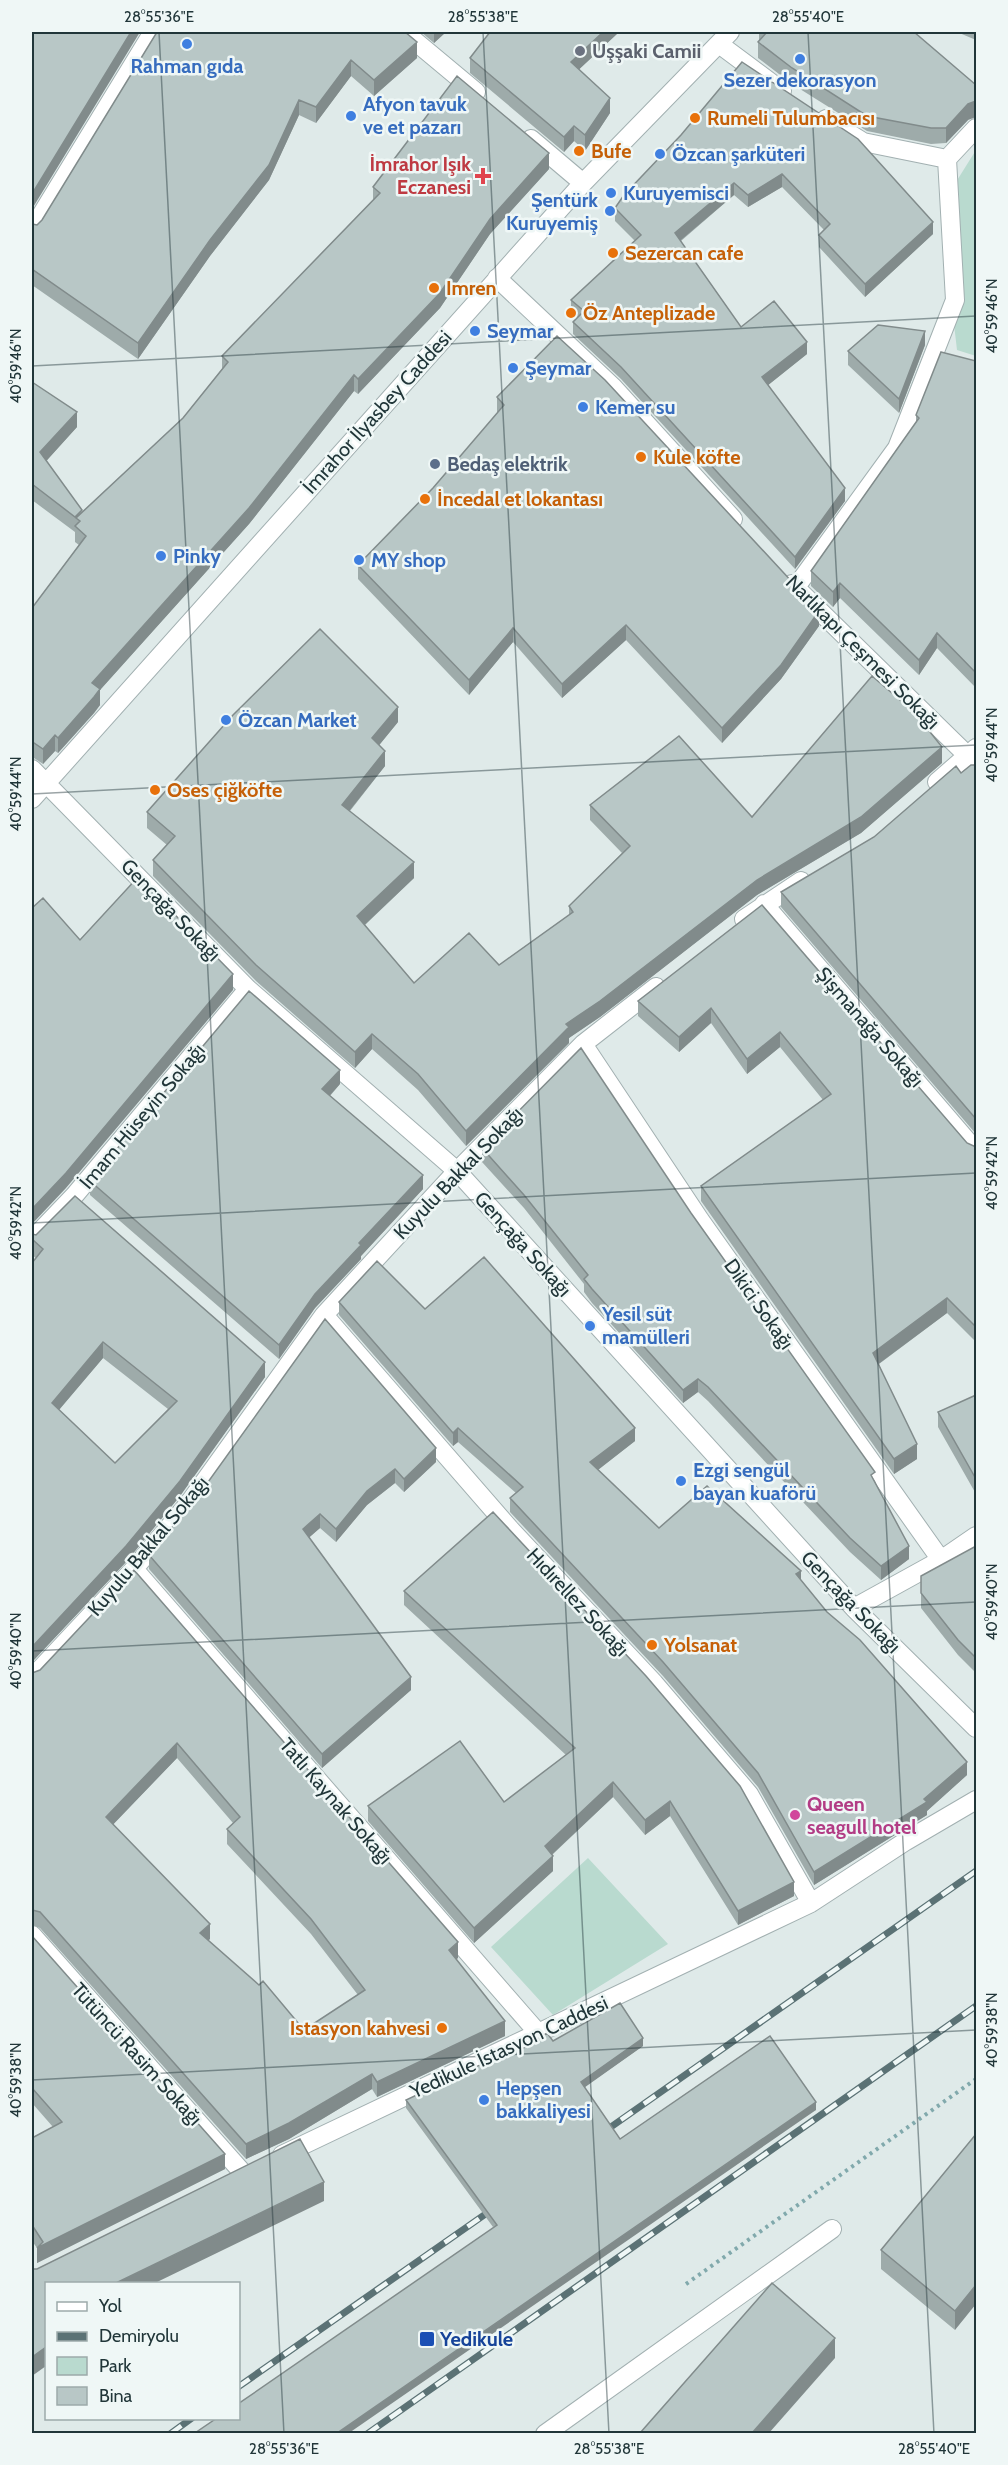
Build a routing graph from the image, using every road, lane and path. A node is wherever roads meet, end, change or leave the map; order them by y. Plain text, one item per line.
1 (153, 32) edge
2 (404, 32) edge
3 (725, 38) edge
4 (796, 99) edge
5 (493, 107) edge
6 (815, 112) edge
7 (976, 128) edge
8 (520, 130) edge
9 (947, 159) junction
10 (583, 183) junction
11 (32, 230) edge
12 (497, 278) junction
13 (748, 535) edge
14 (780, 570) edge
15 (796, 587) junction
16 (974, 758) edge
17 (32, 769) edge
18 (46, 782) junction
19 (926, 791) edge
20 (32, 799) edge
21 (821, 870) edge
22 (764, 903) junction
23 (728, 932) edge
24 (673, 974) edge
25 (248, 989) junction
26 (583, 1044) junction
27 (976, 1151) edge
28 (457, 1171) junction
29 (32, 1240) edge
30 (324, 1315) junction
31 (976, 1536) edge
32 (941, 1560) junction
33 (134, 1569) junction
34 (854, 1608) junction
35 (32, 1678) edge
36 (976, 1728) edge
37 (976, 1800) edge
38 (811, 1903) junction
39 (32, 1935) edge
40 (539, 2034) junction
41 (976, 2079) edge
42 (254, 2168) junction
43 (222, 2183) edge
44 (832, 2229) dead end
45 (687, 2284) dead end
46 (545, 2433) edge

1 - 11 street
2 - 5 street
3 - 4 street
3 - 10 street, İmrahor İlyasbey Caddesi
6 - 9 street
7 - 9 street
8 - 10 street
9 - 15 street
10 - 12 street, İmrahor İlyasbey Caddesi
12 - 13 street
12 - 18 street, İmrahor İlyasbey Caddesi
14 - 15 street, Narlıkapı Çeşmesi Sokağı
15 - 16 street, Narlıkapı Çeşmesi Sokağı
16 - 19 street
17 - 18 street, Gençağa Sokağı
18 - 20 street, İmrahor İlyasbey Caddesi
18 - 25 street, Gençağa Sokağı
21 - 22 street
22 - 23 street
22 - 27 street, Şişmanağa Sokağı
24 - 26 street, Kuyulu Bakkal Sokağı
25 - 28 street, Gençağa Sokağı
25 - 29 street, İmam Hüseyin Sokağı
26 - 28 street, Kuyulu Bakkal Sokağı
26 - 32 street, Dikici Sokağı
28 - 30 street, Kuyulu Bakkal Sokağı
28 - 34 street, Gençağa Sokağı
30 - 33 street, Kuyulu Bakkal Sokağı
30 - 38 street, Hıdırellez Sokağı
31 - 32 street
32 - 34 street
33 - 35 street, Kuyulu Bakkal Sokağı
33 - 40 street, Tatlı Kaynak Sokağı
34 - 36 street, Gençağa Sokağı
37 - 38 street, Yedikule İstasyon Caddesi
38 - 40 street, Yedikule İstasyon Caddesi
39 - 42 street, Tütüncü Rasim Sokağı
40 - 42 street, Yedikule İstasyon Caddesi
41 - 45 path
42 - 43 street, Yedikule İstasyon Caddesi
44 - 46 street

